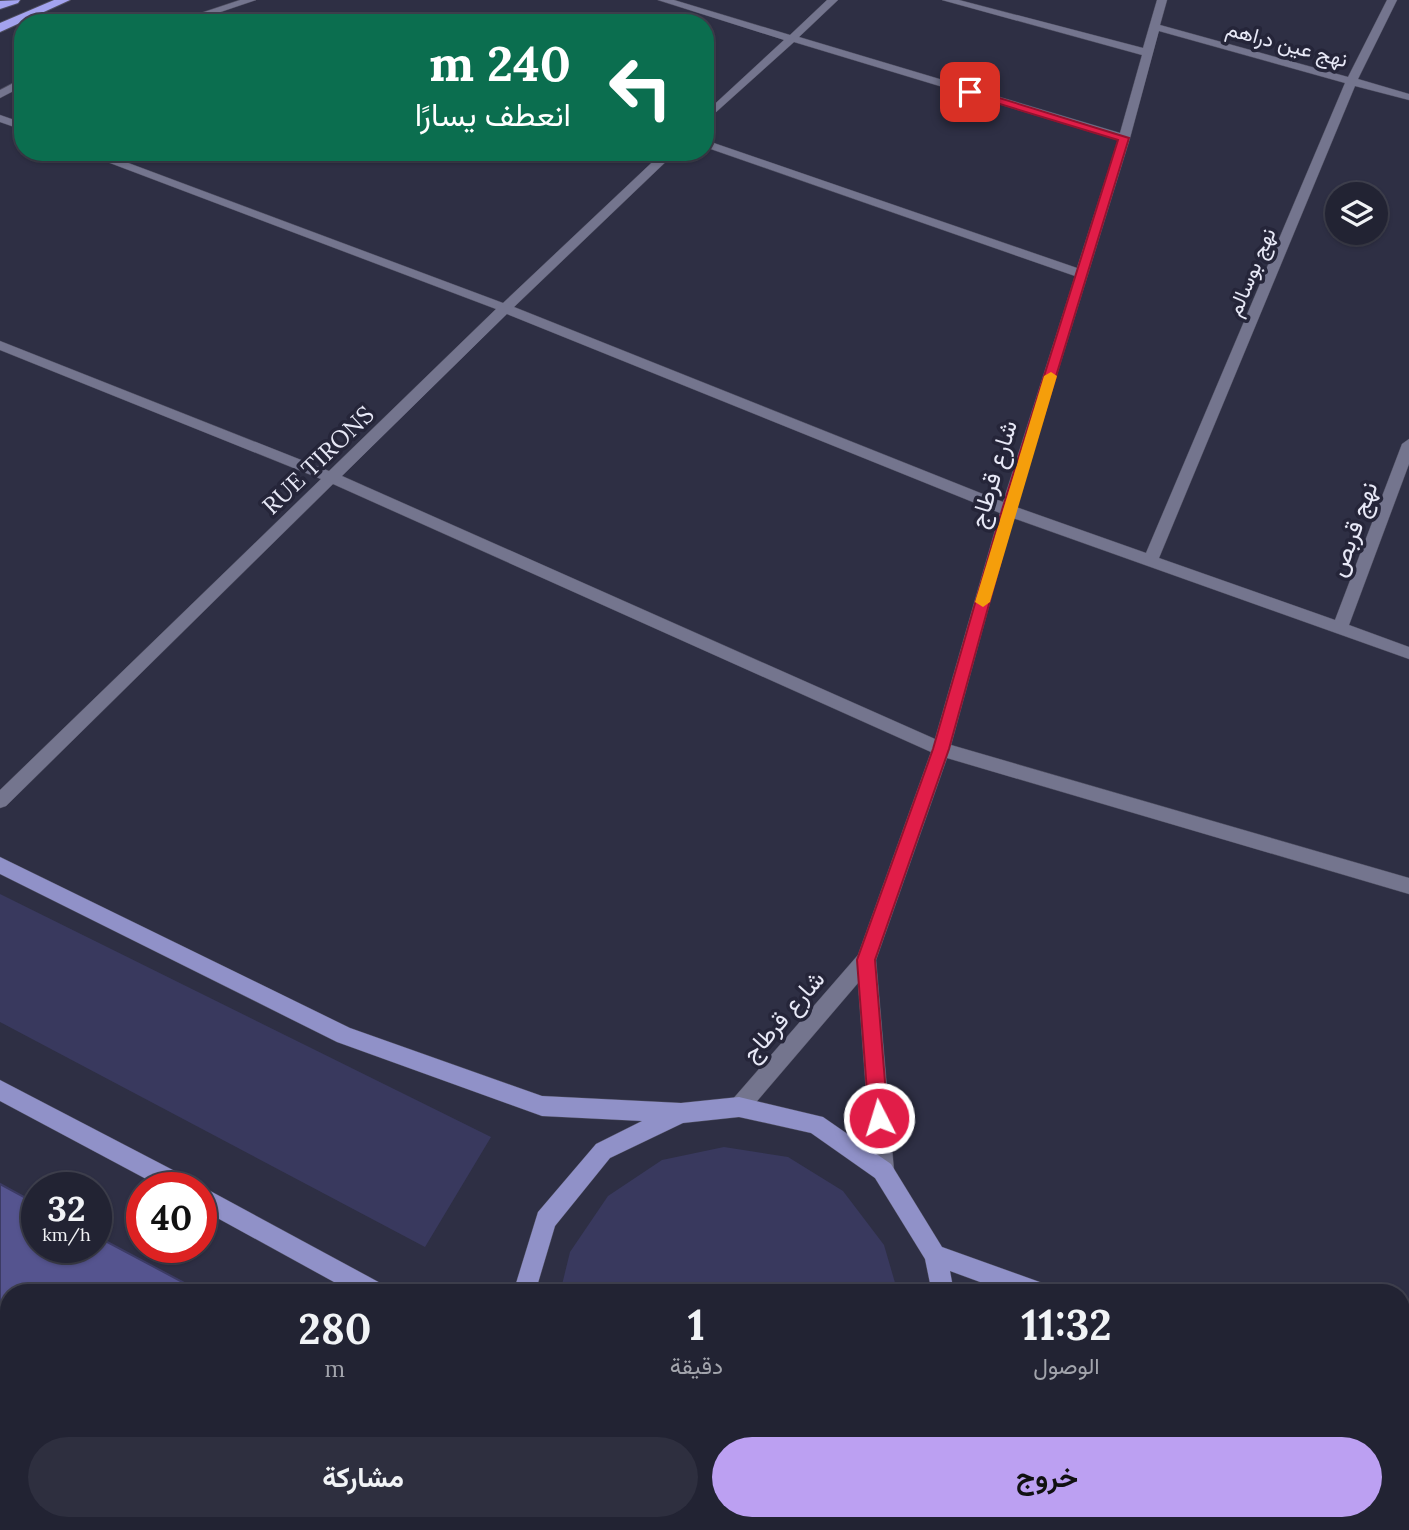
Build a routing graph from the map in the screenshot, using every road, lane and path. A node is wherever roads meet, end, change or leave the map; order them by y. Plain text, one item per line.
1 (14, 0) edge
2 (64, 0) edge
3 (251, 0) edge
4 (663, 0) edge
5 (833, 0) edge
6 (947, 0) edge
7 (1163, 0) edge
8 (1392, 0) edge
9 (0, 5) edge
10 (33, 14) edge
11 (206, 14) edge
12 (710, 14) edge
13 (714, 15) edge
14 (1155, 27) junction
15 (791, 38) junction
16 (1148, 53) junction
17 (1351, 82) junction
18 (1409, 97) edge
19 (714, 111) edge
20 (1124, 138) junction
21 (714, 146) edge
22 (124, 161) edge
23 (660, 161) edge
24 (1082, 274) junction
25 (505, 308) junction
26 (0, 345) edge
27 (1409, 444) edge
28 (332, 478) junction
29 (1009, 510) junction
30 (1150, 561) junction
31 (1340, 629) junction
32 (1409, 653) edge
33 (941, 749) junction
34 (0, 801) edge
35 (0, 864) edge
36 (1409, 886) edge
37 (866, 960) junction
38 (0, 1090) edge
39 (739, 1107) junction
40 (681, 1113) junction
41 (883, 1171) junction
42 (154, 1172) edge
43 (217, 1206) edge
44 (935, 1255) junction
45 (360, 1284) edge
46 (527, 1284) edge
47 (941, 1284) edge
48 (1015, 1284) edge

1 - 9 highway
2 - 10 highway
3 - 11 street
4 - 12 street
5 - 15 street
6 - 16 street
7 - 14 street, شارع قرطاج
8 - 17 street, نهج بوسالم
13 - 15 street
14 - 16 street, شارع قرطاج
14 - 17 street, نهج عين دراهم
15 - 19 street
15 - 20 street
16 - 20 street, شارع قرطاج
17 - 18 street, نهج عين دراهم
17 - 30 street, نهج بوسالم
20 - 24 street, شارع قرطاج
21 - 24 street
22 - 25 street
23 - 25 street, RUE TIRONS
24 - 29 street, شارع قرطاج
25 - 28 street, RUE TIRONS
25 - 29 street
26 - 28 street
27 - 31 street, نهج قربص
28 - 33 street
28 - 34 street, RUE TIRONS
29 - 30 street
29 - 33 street, شارع قرطاج
30 - 31 street
31 - 32 street
33 - 36 street
33 - 37 street, شارع قرطاج
35 - 40 main road
37 - 39 street, شارع قرطاج
37 - 41 street, شارع قرطاج
38 - 42 main road
39 - 40 main road
39 - 41 main road
40 - 46 main road
41 - 44 main road
43 - 45 main road
44 - 47 main road
44 - 48 main road

